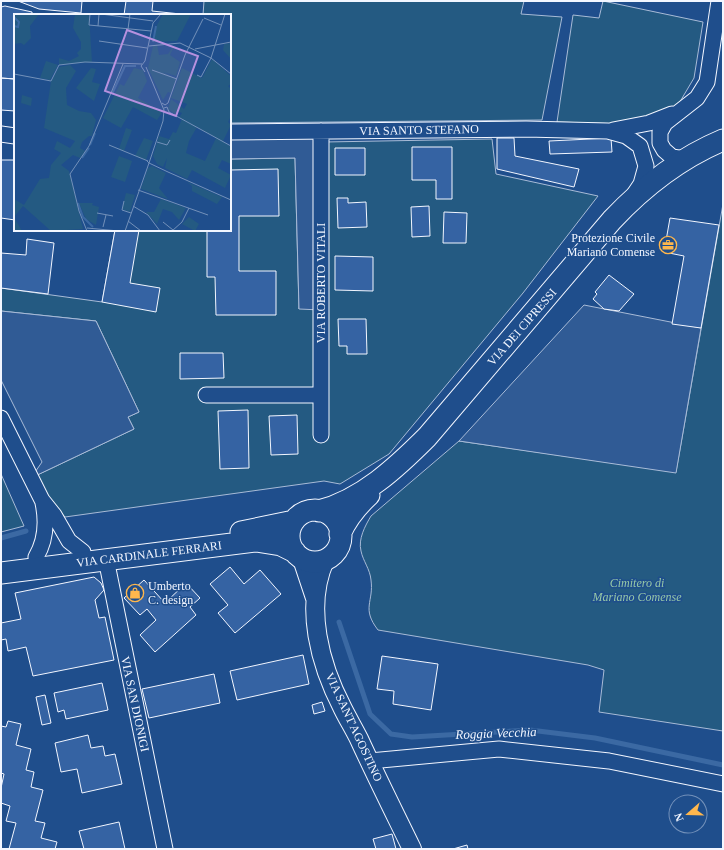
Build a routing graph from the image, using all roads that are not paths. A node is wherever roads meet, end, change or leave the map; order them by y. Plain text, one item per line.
1 (720, 1) edge
2 (682, 110) junction
3 (608, 131) junction
4 (231, 132) edge
5 (321, 132) junction
6 (1, 134) edge
7 (14, 136) edge
8 (723, 140) edge
9 (723, 151) edge
10 (685, 159) junction
11 (633, 198) junction
12 (206, 395) dead end
13 (321, 395) junction
14 (1, 418) edge
15 (321, 435) dead end
16 (42, 500) junction
17 (319, 511) junction
18 (294, 521) junction
19 (340, 534) junction
20 (83, 552) junction
21 (298, 556) junction
22 (36, 557) junction
23 (106, 559) junction
24 (325, 560) junction
25 (1, 563) edge
26 (1, 573) edge
27 (315, 599) junction
28 (370, 761) junction
29 (723, 784) edge
30 (165, 849) edge
31 (412, 849) edge

1 - 2 street
2 - 3 street, VIA SANTO STEFANO
2 - 10 street
3 - 5 street, VIA SANTO STEFANO
3 - 11 street, VIA SANTO STEFANO
4 - 5 street, VIA SANTO STEFANO
5 - 13 street, VIA ROBERTO VITALI
6 - 7 street
8 - 10 main road, VIA DEI CIPRESSI
9 - 19 main road, VIA DEI CIPRESSI
10 - 11 main road, VIA DEI CIPRESSI
11 - 17 main road, VIA DEI CIPRESSI
12 - 13 street
13 - 15 street, VIA ROBERTO VITALI
14 - 16 street
16 - 20 street
16 - 22 street
17 - 18 main road
17 - 19 main road
18 - 20 main road, VIA CARDINALE FERRARI
18 - 21 main road
19 - 24 main road
20 - 22 main road, VIA CARDINALE FERRARI
21 - 23 main road, VIA CARDINALE FERRARI
21 - 24 main road
21 - 27 street
22 - 25 main road, VIA CARDINALE FERRARI
23 - 26 main road, VIA CARDINALE FERRARI
23 - 30 street, VIA SAN DIONIGI
24 - 27 street
27 - 28 street, VIA SANT'AGOSTINO
28 - 29 street
28 - 31 street, VIA SANT'AGOSTINO

